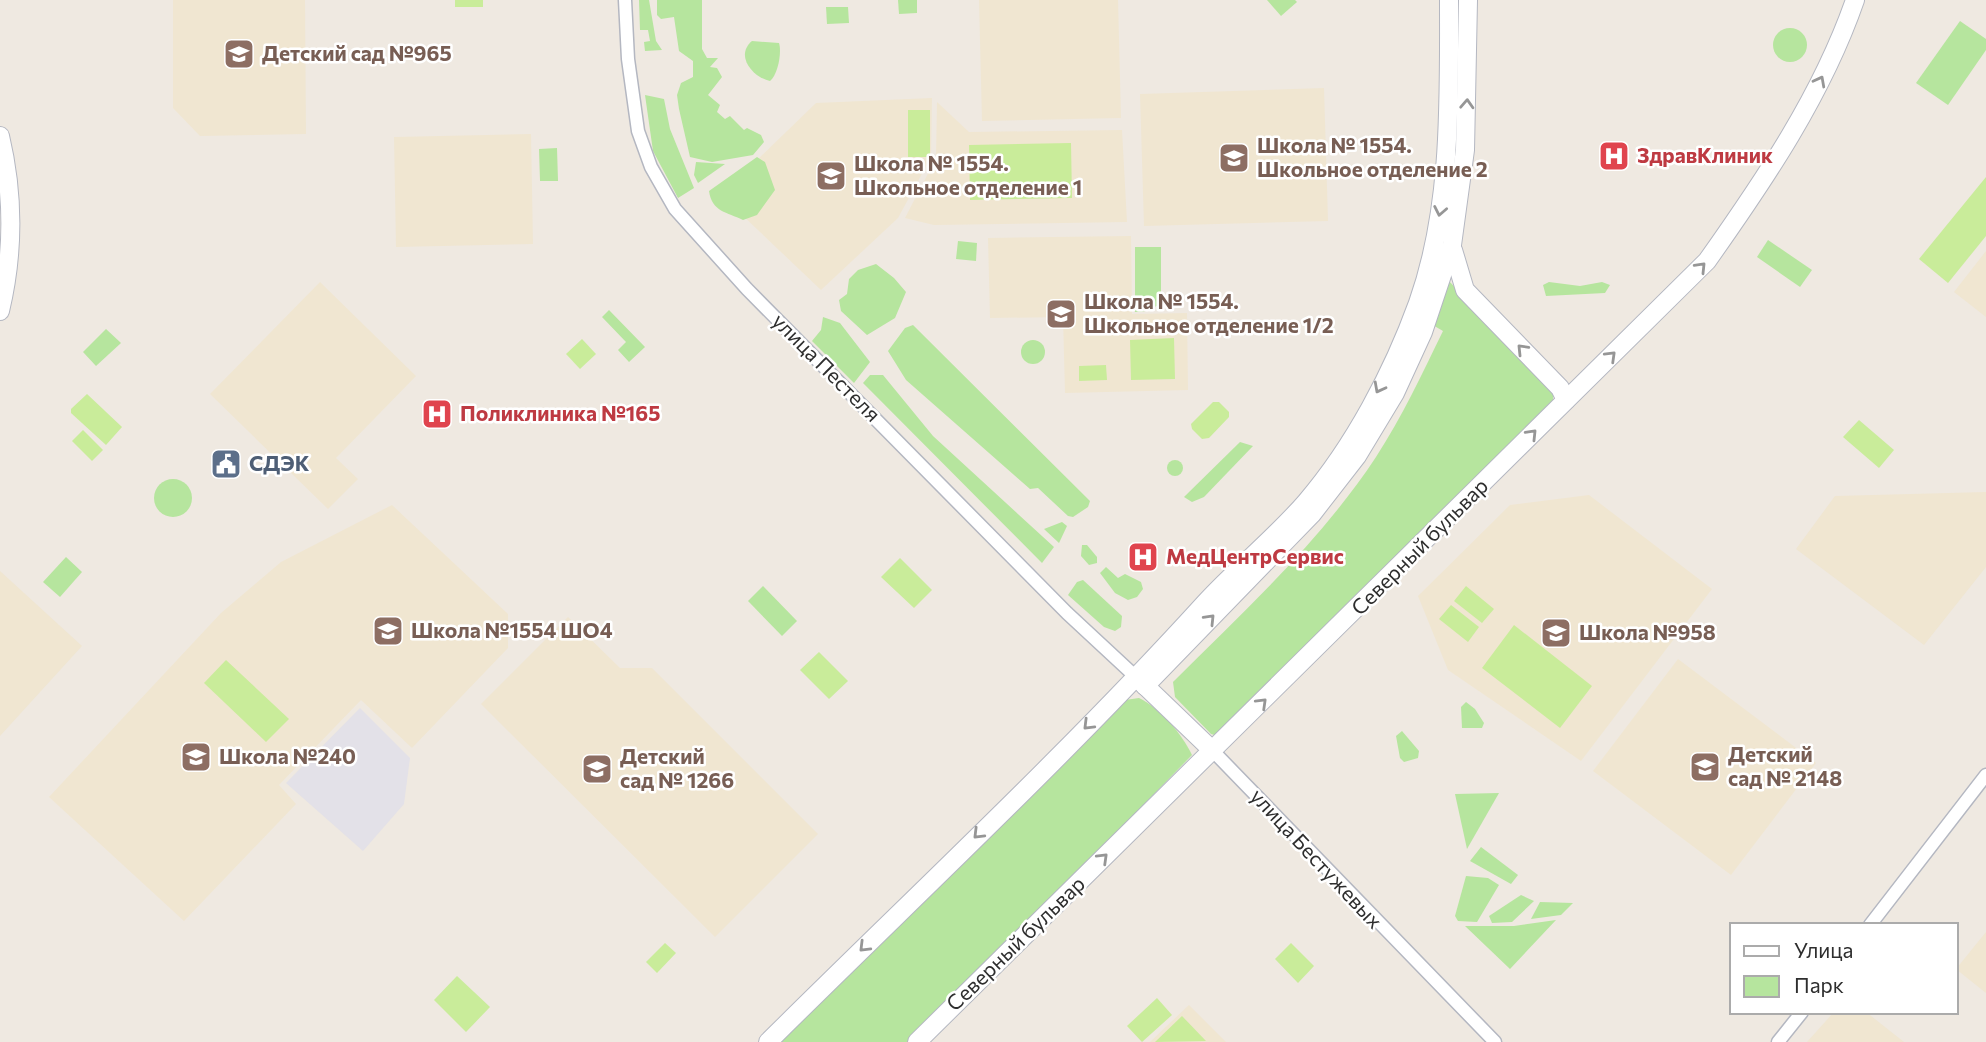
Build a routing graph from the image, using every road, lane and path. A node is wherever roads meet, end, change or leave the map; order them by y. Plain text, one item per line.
1 (625, 0) edge
2 (1449, 0) edge
3 (1468, 0) edge
4 (1855, 0) edge
5 (0, 136) edge
6 (1452, 245) junction
7 (0, 311) edge
8 (1566, 400) junction
9 (1141, 682) junction
10 (1213, 751) junction
11 (1986, 775) edge
12 (1872, 923) edge
13 (1800, 1014) edge
14 (768, 1042) edge
15 (916, 1042) edge
16 (1495, 1042) edge
17 (1778, 1042) edge

1 - 9 street, улица Пестеля
2 -> 9 main road
6 -> 3 main road
8 -> 4 main road, Северный бульвар
5 - 7 main road
8 -> 6 main road
9 -> 6 main road
10 -> 8 main road, Северный бульвар
9 - 10 main road, улица Бестужевых
9 -> 14 main road
15 -> 10 main road, Северный бульвар
10 - 16 street, улица Бестужевых
11 - 12 street
13 - 17 street

